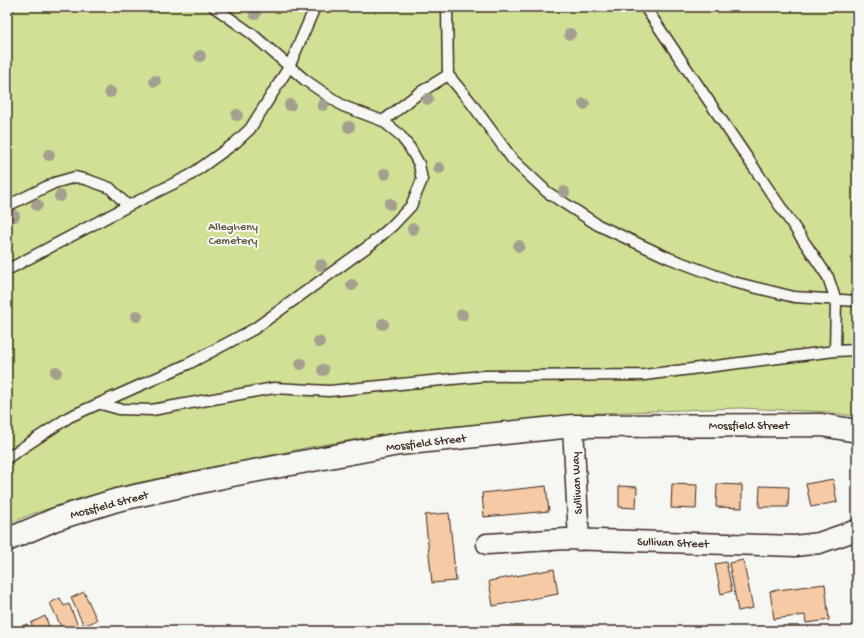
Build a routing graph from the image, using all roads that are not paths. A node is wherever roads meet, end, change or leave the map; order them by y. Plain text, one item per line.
1 (9, 7) edge
2 (214, 7) edge
3 (314, 7) edge
4 (447, 7) edge
5 (645, 7) edge
6 (7, 9) edge
7 (289, 67) junction
8 (448, 75) junction
9 (383, 121) junction
10 (7, 206) edge
11 (128, 206) junction
12 (7, 270) edge
13 (836, 301) junction
14 (857, 301) edge
15 (857, 350) edge
16 (835, 351) junction
17 (101, 404) junction
18 (573, 426) junction
19 (857, 431) edge
20 (7, 458) edge
21 (857, 530) edge
22 (7, 540) edge
23 (579, 540) junction
24 (487, 544) dead end

1 - 6 lane
2 - 7 lane
3 - 7 lane
4 - 8 lane
5 - 13 lane
7 - 9 lane
7 - 11 lane
8 - 9 lane
8 - 13 lane
9 - 17 lane
10 - 11 lane
11 - 12 lane
13 - 14 lane
13 - 16 lane
15 - 16 lane
16 - 17 lane
17 - 20 lane
18 - 19 street, Mossfield Street
18 - 22 street, Mossfield Street
18 - 23 street, Sullivan Way
21 - 23 street, Sullivan Street
23 - 24 street, Sullivan Street

